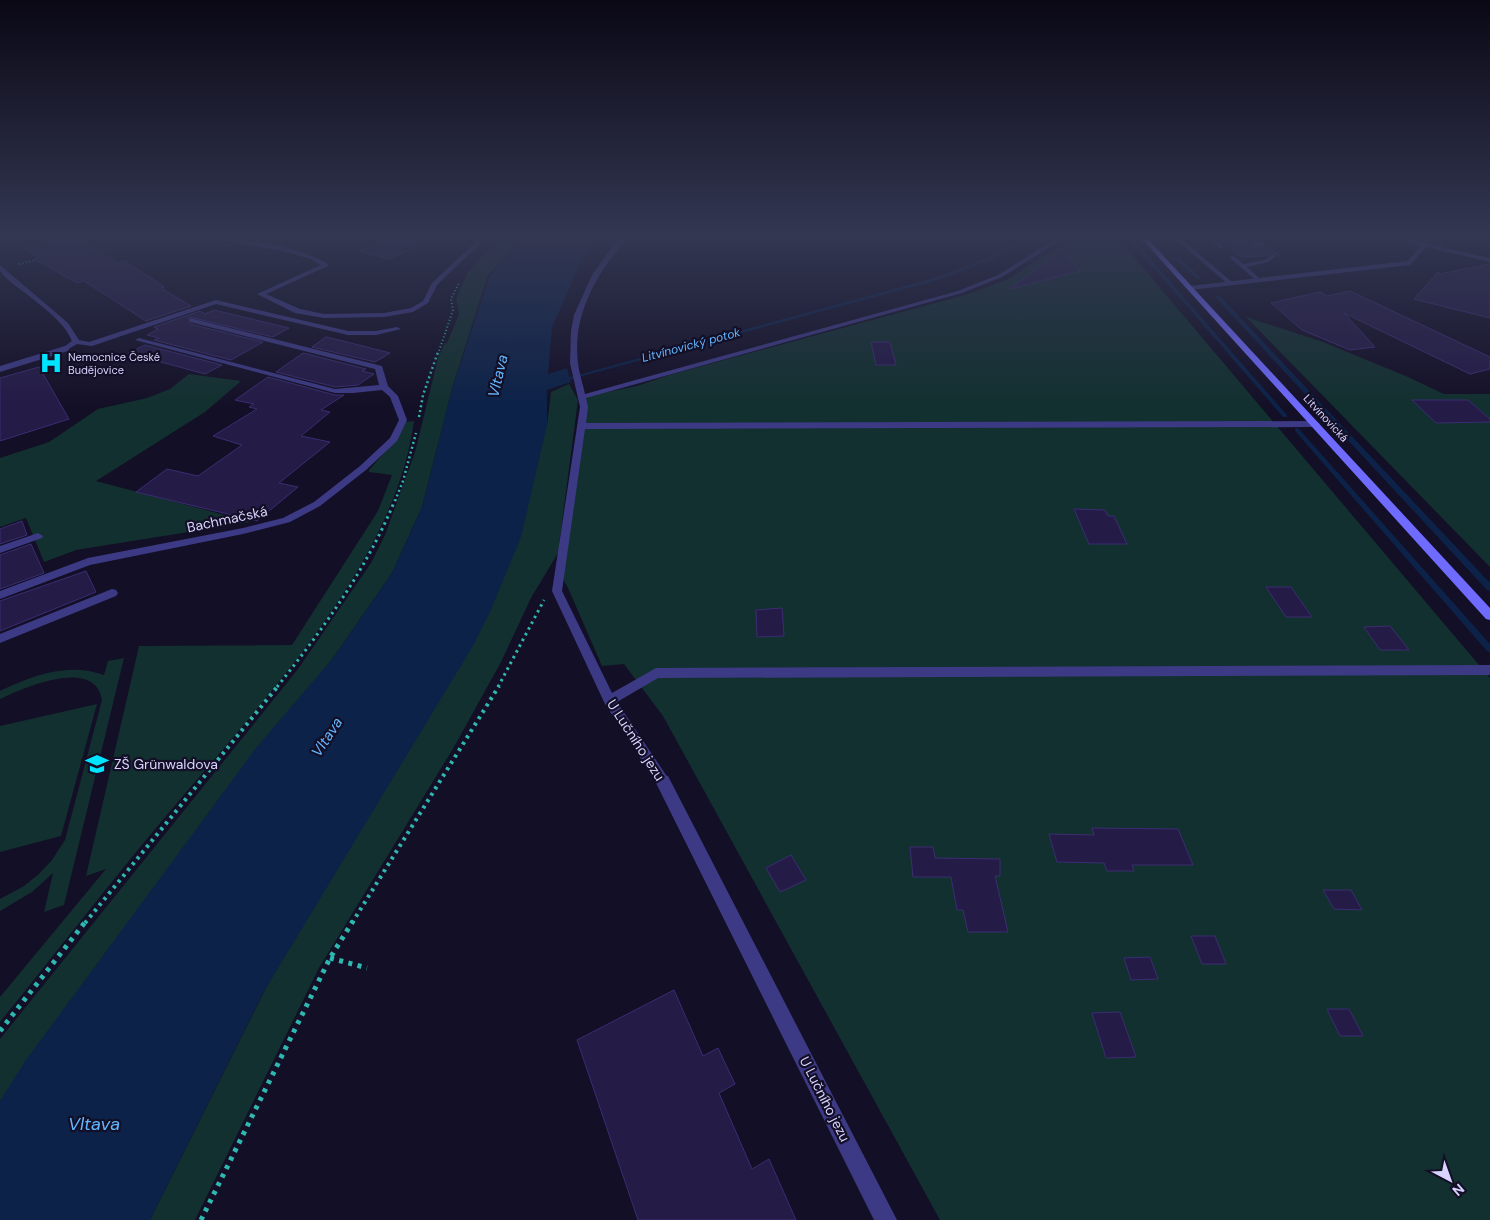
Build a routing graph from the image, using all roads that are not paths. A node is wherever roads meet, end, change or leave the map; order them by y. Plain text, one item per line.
1 (28, 294) edge
2 (260, 294) edge
3 (430, 294) edge
4 (586, 294) edge
5 (953, 294) edge
6 (1195, 294) edge
7 (193, 320) dead end
8 (397, 329) dead end
9 (139, 340) dead end
10 (76, 342) junction
11 (65, 349) joint
12 (0, 369) edge
13 (384, 387) junction
14 (580, 392) junction
15 (1316, 424) junction
16 (582, 426) junction
17 (38, 536) dead end
18 (0, 550) edge
19 (112, 593) dead end
20 (0, 595) edge
21 (1490, 616) edge
22 (0, 639) edge
23 (1490, 670) edge
24 (609, 701) junction
25 (663, 781) joint
26 (886, 1220) edge

1 - 10 lane
2 - 3 lane
4 - 14 lane, U Lučního jezu
5 - 14 lane
6 - 15 main road, Litvínovická
7 - 13 lane
8 - 10 lane
9 - 13 lane
10 - 11 lane
11 - 12 street
13 - 20 lane, Bachmačská
14 - 16 lane, U Lučního jezu
15 - 16 lane
15 - 21 main road, Litvínovická
16 - 24 lane, U Lučního jezu
17 - 18 lane
19 - 22 lane
23 - 24 lane
24 - 25 lane, U Lučního jezu
25 - 26 street, U Lučního jezu

